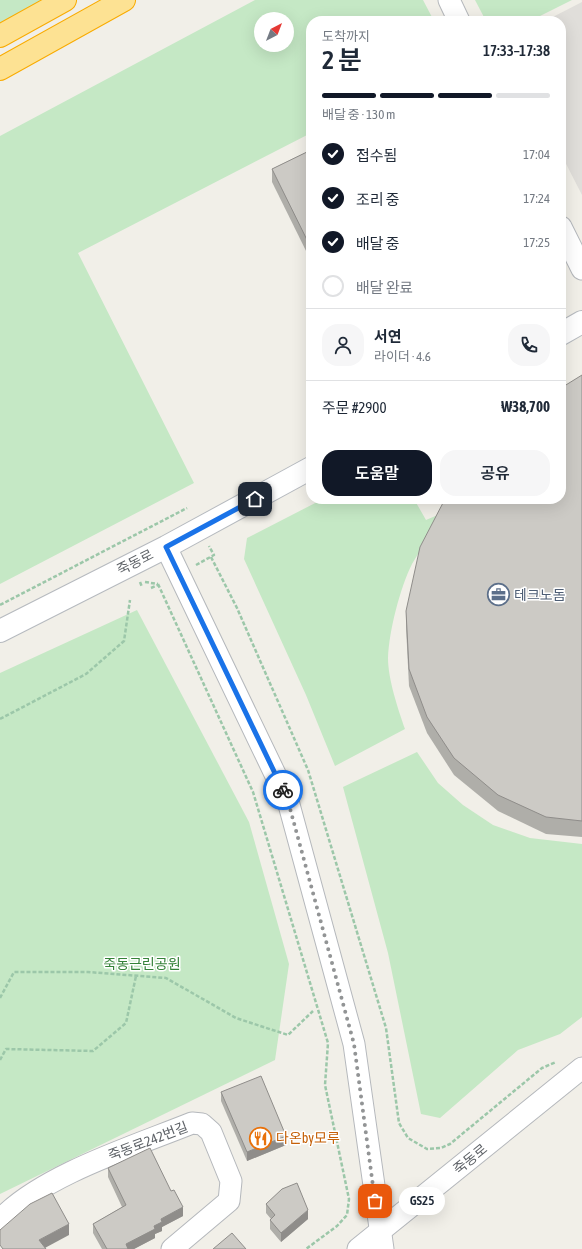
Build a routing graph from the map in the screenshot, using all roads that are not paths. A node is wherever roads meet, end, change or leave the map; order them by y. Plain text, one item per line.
1 (64, 0) edge
2 (124, 0) edge
3 (448, 0) edge
4 (456, 16) edge
5 (0, 36) edge
6 (0, 69) edge
7 (566, 237) edge
8 (582, 269) edge
9 (582, 322) edge
10 (566, 331) edge
11 (306, 471) edge
12 (166, 547) junction
13 (0, 630) edge
14 (582, 1068) edge
15 (0, 1220) edge
16 (381, 1240) edge
17 (172, 1249) edge
18 (358, 1249) edge

1 - 5 highway
2 - 6 highway
3 - 4 street
7 - 8 street
9 - 10 street
11 - 12 street, 죽동로
12 - 13 street, 죽동로
12 - 16 street
14 - 16 street, 죽동로
15 - 17 street, 죽동로242번길
16 - 18 street, 죽동로

